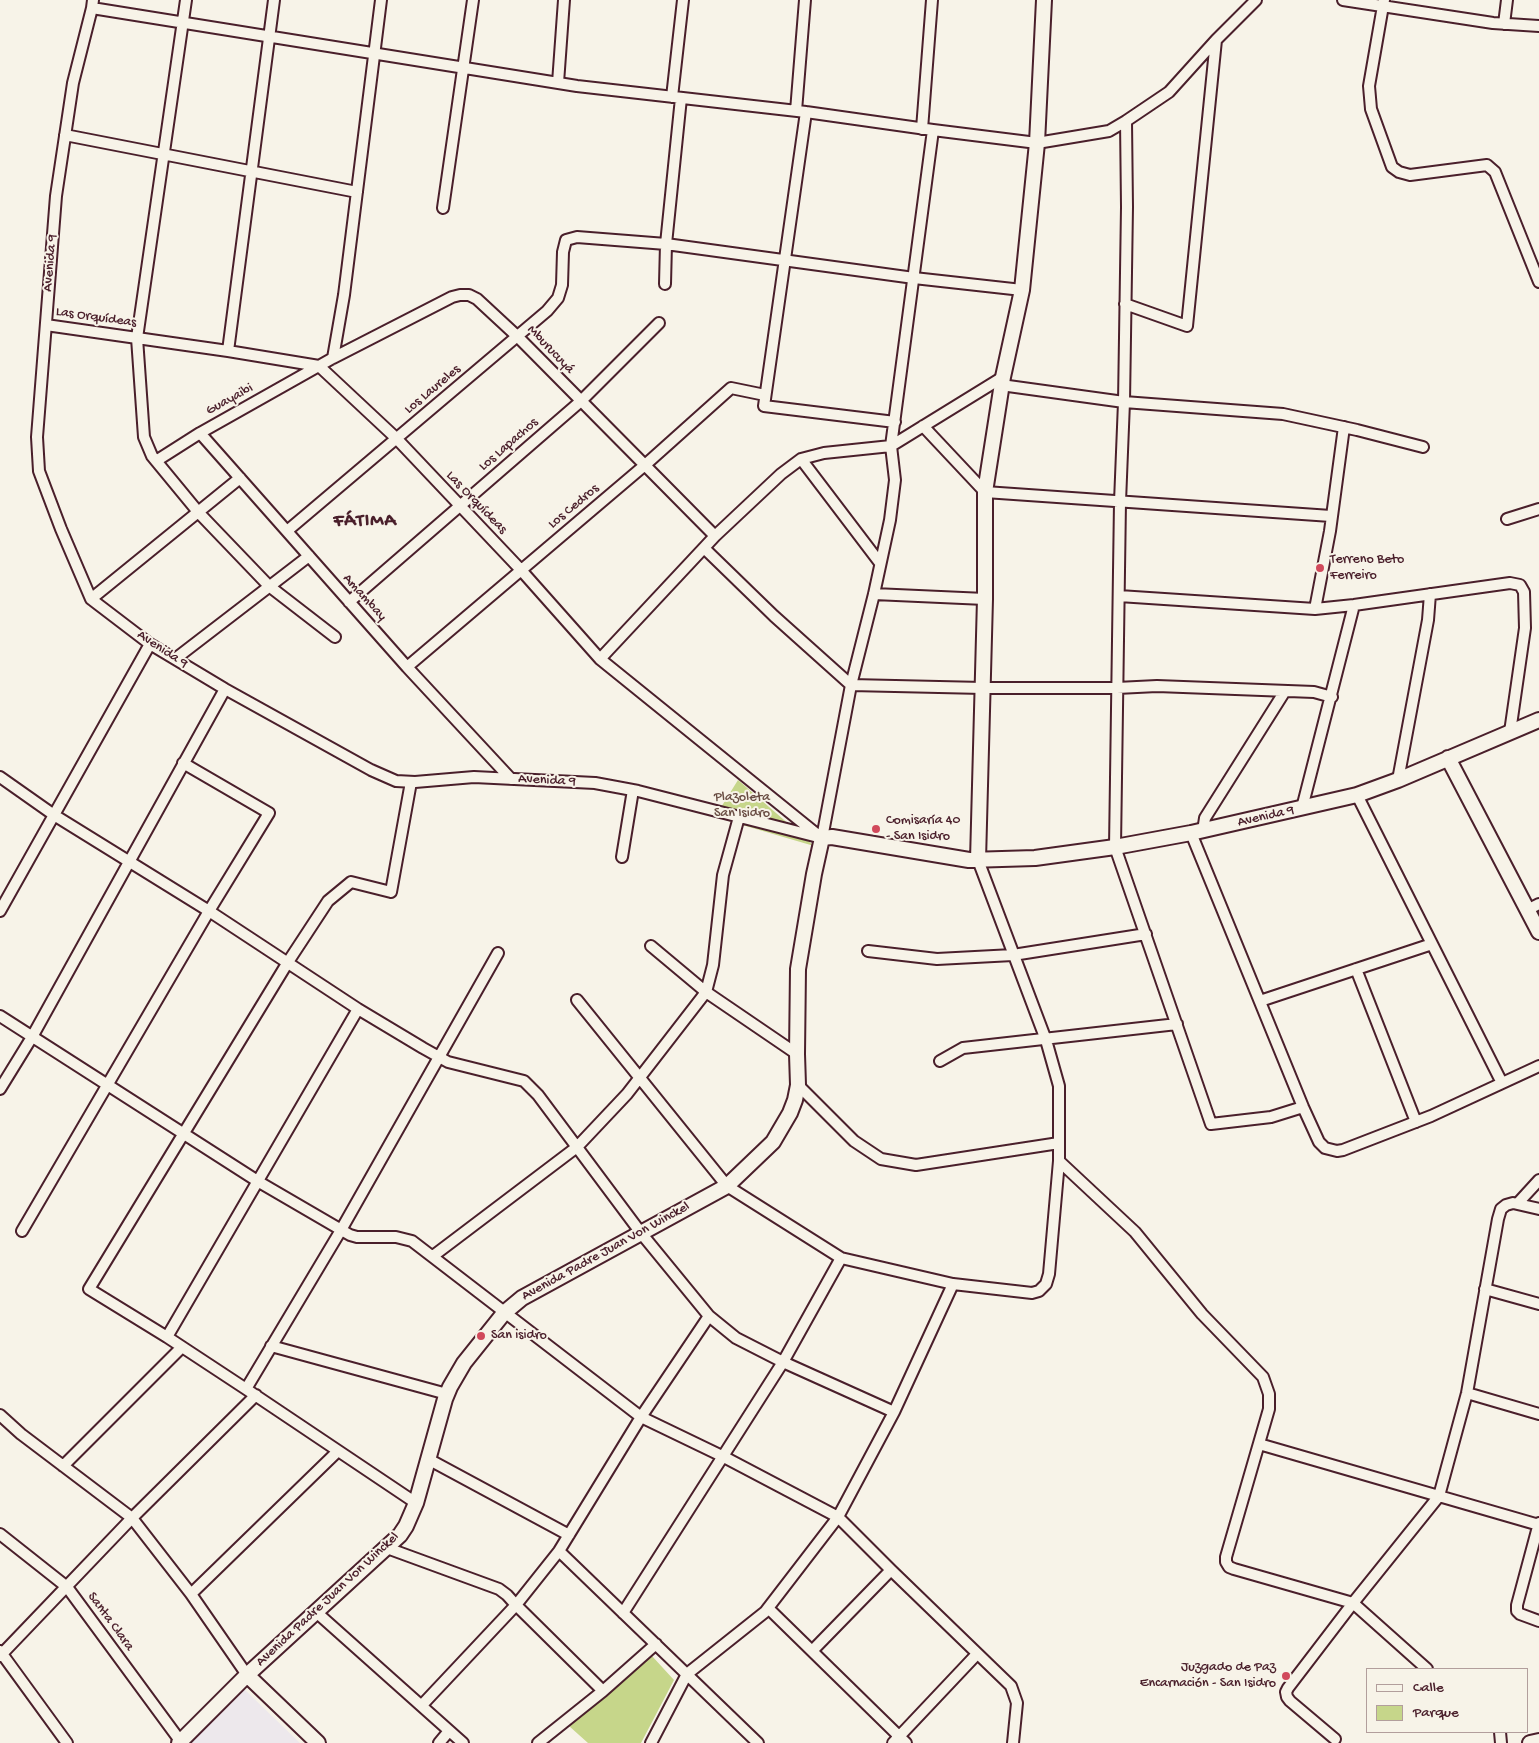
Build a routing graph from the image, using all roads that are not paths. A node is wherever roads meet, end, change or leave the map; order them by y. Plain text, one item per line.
1 (186, 0) edge
2 (274, 0) edge
3 (381, 0) edge
4 (473, 0) edge
5 (564, 0) edge
6 (683, 0) edge
7 (805, 0) edge
8 (932, 0) edge
9 (1044, 0) edge
10 (1256, 0) edge
11 (1342, 0) edge
12 (1507, 0) edge
13 (1383, 3) edge
14 (93, 4) edge
15 (183, 23) junction
16 (1504, 24) junction
17 (1539, 26) edge
18 (268, 37) junction
19 (1216, 40) junction
20 (374, 54) junction
21 (463, 68) junction
22 (558, 83) junction
23 (677, 97) junction
24 (801, 111) junction
25 (1126, 121) junction
26 (922, 129) junction
27 (933, 130) junction
28 (65, 135) junction
29 (1037, 143) junction
30 (164, 154) junction
31 (251, 171) junction
32 (356, 192) junction
33 (443, 208) dead end
34 (666, 244) junction
35 (785, 260) junction
36 (914, 278) junction
37 (1539, 282) edge
38 (664, 284) dead end
39 (1022, 290) junction
40 (1125, 304) junction
41 (659, 322) dead end
42 (46, 325) junction
43 (518, 337) junction
44 (137, 338) junction
45 (228, 351) junction
46 (333, 358) junction
47 (319, 366) junction
48 (1002, 381) junction
49 (765, 396) junction
50 (581, 401) junction
51 (1124, 402) junction
52 (895, 422) junction
53 (923, 426) junction
54 (1344, 427) junction
55 (200, 433) junction
56 (396, 438) junction
57 (891, 446) junction
58 (1423, 447) dead end
59 (801, 459) junction
60 (156, 461) junction
61 (645, 465) junction
62 (240, 478) junction
63 (985, 492) junction
64 (1120, 502) junction
65 (460, 507) junction
66 (1539, 509) edge
67 (199, 513) junction
68 (1331, 516) junction
69 (1506, 520) dead end
70 (287, 531) junction
71 (715, 536) junction
72 (704, 548) junction
73 (308, 556) junction
74 (880, 563) junction
75 (521, 570) junction
76 (269, 586) junction
77 (874, 594) junction
78 (1430, 594) junction
79 (1120, 596) junction
80 (91, 599) junction
81 (985, 599) junction
82 (349, 602) junction
83 (1354, 605) junction
84 (1315, 608) junction
85 (335, 637) dead end
86 (150, 644) junction
87 (175, 659) junction
88 (600, 659) junction
89 (407, 667) junction
90 (851, 685) junction
91 (983, 688) junction
92 (1117, 688) junction
93 (225, 689) junction
94 (1285, 691) junction
95 (1332, 697) junction
96 (1539, 720) edge
97 (1510, 732) junction
98 (1448, 758) junction
99 (183, 763) junction
100 (0, 777) edge
101 (511, 779) junction
102 (1398, 780) junction
103 (411, 782) junction
104 (633, 790) junction
105 (1357, 796) junction
106 (1302, 808) junction
107 (54, 815) junction
108 (739, 817) junction
109 (1197, 832) junction
110 (822, 838) junction
111 (1115, 847) junction
112 (622, 857) dead end
113 (978, 860) junction
114 (129, 861) junction
115 (1533, 907) edge
116 (209, 911) junction
117 (0, 912) edge
118 (1539, 932) edge
119 (1146, 934) junction
120 (1432, 944) junction
121 (652, 946) dead end
122 (868, 951) dead end
123 (498, 954) dead end
124 (1013, 955) junction
125 (288, 962) junction
126 (1356, 969) junction
127 (706, 992) junction
128 (577, 1000) dead end
129 (1260, 1001) junction
130 (358, 1009) junction
131 (0, 1016) edge
132 (1177, 1024) junction
133 (32, 1037) junction
134 (1046, 1040) junction
135 (797, 1054) junction
136 (438, 1057) junction
137 (940, 1061) dead end
138 (1539, 1066) edge
139 (640, 1078) junction
140 (1502, 1082) junction
141 (107, 1084) junction
142 (798, 1085) junction
143 (0, 1089) edge
144 (1303, 1107) junction
145 (1416, 1122) junction
146 (184, 1133) junction
147 (1059, 1143) junction
148 (577, 1147) junction
149 (1059, 1161) junction
150 (1539, 1180) edge
151 (259, 1182) junction
152 (727, 1186) junction
153 (1518, 1203) junction
154 (1539, 1209) edge
155 (340, 1230) junction
156 (22, 1231) dead end
157 (641, 1233) junction
158 (433, 1256) junction
159 (841, 1258) junction
160 (953, 1284) junction
161 (1485, 1289) junction
162 (1539, 1304) edge
163 (504, 1313) junction
164 (709, 1316) junction
165 (167, 1337) junction
166 (271, 1346) junction
167 (182, 1347) junction
168 (783, 1362) junction
169 (246, 1389) junction
170 (1467, 1393) junction
171 (447, 1394) junction
172 (256, 1395) junction
173 (894, 1412) junction
174 (1539, 1414) edge
175 (0, 1415) edge
176 (641, 1417) junction
177 (1259, 1444) junction
178 (338, 1451) junction
179 (724, 1457) junction
180 (428, 1459) junction
181 (63, 1466) junction
182 (1439, 1496) junction
183 (416, 1503) junction
184 (838, 1517) junction
185 (132, 1518) junction
186 (1539, 1524) edge
187 (0, 1534) edge
188 (568, 1535) junction
189 (387, 1548) junction
190 (559, 1551) junction
191 (891, 1570) junction
192 (68, 1587) junction
193 (190, 1594) junction
194 (1353, 1603) junction
195 (516, 1605) junction
196 (768, 1608) junction
197 (315, 1611) junction
198 (623, 1613) junction
199 (1539, 1621) edge
200 (656, 1644) junction
201 (812, 1651) junction
202 (1, 1654) edge
203 (977, 1654) junction
204 (1426, 1668) edge
205 (687, 1674) junction
206 (247, 1675) junction
207 (603, 1691) junction
208 (422, 1705) junction
209 (450, 1731) junction
210 (1336, 1739) dead end
211 (1539, 1740) edge
212 (900, 1741) edge
213 (180, 1742) edge
214 (67, 1743) edge
215 (318, 1743) edge
216 (439, 1743) edge
217 (463, 1743) edge
218 (538, 1743) edge
219 (651, 1743) edge
220 (758, 1743) edge
221 (1013, 1743) edge
222 (1530, 1743) edge

1 - 15 street
2 - 18 street
3 - 20 street
4 - 21 street
5 - 22 street
6 - 23 street
7 - 24 street
8 - 26 street
9 - 29 main road
10 - 19 street
11 - 13 street
12 - 16 street
13 - 16 street
13 - 37 street
14 - 15 street
14 - 28 street, Avenida 9
15 - 18 street
15 - 30 street
16 - 17 street
18 - 20 street
18 - 31 street
19 - 25 street
19 - 40 street
20 - 21 street
20 - 32 street
21 - 22 street
21 - 33 street
22 - 23 street
23 - 24 street
23 - 34 street
24 - 26 street
24 - 35 street
25 - 29 street
25 - 40 street
26 - 27 street
27 - 29 street
27 - 36 street
28 - 30 street
28 - 42 street, Avenida 9
29 - 39 main road
30 - 31 street
30 - 44 street
31 - 32 street
31 - 45 street
32 - 46 street
34 - 35 street
34 - 38 street
34 - 43 street, Los Laureles
35 - 36 street
35 - 49 street
36 - 39 street
36 - 52 street
39 - 48 main road
40 - 51 street
41 - 50 street, Los Lapachos
42 - 44 street, Las Orquídeas
42 - 80 street, Avenida 9
43 - 46 street, Mburucuyá
43 - 50 street, Mburucuyá
43 - 56 street, Los Laureles
44 - 45 street, Las Orquídeas
44 - 60 street
45 - 47 street, Las Orquídeas
46 - 47 street, Mburucuyá
47 - 55 street, Guayaibi
47 - 56 street, Las Orquídeas
48 - 51 street
48 - 53 street
48 - 63 main road
49 - 52 street
49 - 61 street, Los Cedros
50 - 61 street, Mburucuyá
50 - 65 street, Los Lapachos
51 - 54 street
51 - 64 street
52 - 57 street
53 - 57 street
53 - 63 street
54 - 58 street
54 - 68 street
55 - 60 street, Guayaibi
55 - 62 street, Amambay
56 - 65 street, Las Orquídeas
56 - 70 street, Los Laureles
57 - 59 street
57 - 74 street
59 - 71 street
59 - 74 street
60 - 67 street
61 - 71 street, Mburucuyá
61 - 75 street, Los Cedros
62 - 67 street
62 - 70 street, Amambay
63 - 64 street
63 - 81 main road
64 - 68 street
64 - 79 street
65 - 75 street, Las Orquídeas
65 - 82 street, Los Lapachos
66 - 69 street
67 - 76 street
67 - 80 street
68 - 84 street
70 - 73 street, Amambay
71 - 72 street
72 - 88 street
72 - 90 street
73 - 76 street
73 - 82 street, Amambay
74 - 77 street
75 - 88 street, Las Orquídeas
75 - 89 street, Los Cedros
76 - 85 street
76 - 87 street
77 - 81 street
77 - 90 street
78 - 83 street
78 - 97 street
78 - 102 street
79 - 84 street
79 - 92 street
80 - 86 street, Avenida 9
81 - 91 main road
82 - 89 street, Amambay
83 - 84 street
83 - 95 street
86 - 87 street, Avenida 9
86 - 107 street
87 - 93 street, Avenida 9
88 - 110 street, Las Orquídeas
89 - 101 street, Amambay
90 - 91 street
90 - 110 street
91 - 92 street
91 - 113 main road
92 - 94 street
92 - 111 street
93 - 99 street
93 - 103 street, Avenida 9
94 - 95 street
94 - 109 street
95 - 106 street
96 - 97 main road, Avenida 9
97 - 98 main road, Avenida 9
98 - 102 main road, Avenida 9
98 - 115 main road
99 - 114 street
99 - 116 street
100 - 107 street
101 - 103 street, Avenida 9
101 - 104 street, Avenida 9
102 - 105 main road, Avenida 9
103 - 125 street
104 - 108 street, Avenida 9
104 - 112 street
105 - 106 main road, Avenida 9
105 - 120 street
106 - 109 main road, Avenida 9
107 - 114 street
107 - 117 street
108 - 110 street, Avenida 9
108 - 127 street
109 - 111 main road, Avenida 9
109 - 129 street
110 - 113 main road
110 - 135 main road, Avenida Padre Juan Von Winckel
111 - 113 main road, Avenida 9
111 - 119 street
113 - 124 street
114 - 116 street
114 - 133 street
115 - 118 main road
116 - 125 street
116 - 141 street
119 - 124 street
119 - 132 street
120 - 126 street
120 - 140 street
121 - 127 street
122 - 124 street
123 - 136 street
124 - 134 street
125 - 130 street
125 - 146 street
126 - 129 street
126 - 145 street
127 - 135 street
127 - 139 street
128 - 139 street
129 - 144 street
130 - 136 street
130 - 151 street
131 - 133 street
132 - 134 street
132 - 144 street
133 - 141 street
133 - 143 street
134 - 137 street
134 - 147 street
135 - 142 main road, Avenida Padre Juan Von Winckel
136 - 148 street
136 - 155 street
138 - 140 street
139 - 148 street
139 - 152 street
140 - 145 street
141 - 146 street
141 - 156 street
142 - 147 street
142 - 152 main road, Avenida Padre Juan Von Winckel
144 - 145 street
146 - 151 street
146 - 165 street
147 - 149 street
148 - 157 street
148 - 158 street
149 - 160 street
149 - 177 street
150 - 153 street
151 - 155 street
151 - 165 street
152 - 157 main road, Avenida Padre Juan Von Winckel
152 - 159 street
153 - 154 street
153 - 161 street
155 - 158 street
155 - 166 street
157 - 163 main road, Avenida Padre Juan Von Winckel
157 - 164 street
158 - 163 street
159 - 160 street
159 - 168 street
160 - 173 street
161 - 162 street
161 - 170 street
163 - 171 main road, Avenida Padre Juan Von Winckel
163 - 176 street
164 - 168 street
164 - 176 street
165 - 167 street
166 - 169 street
166 - 171 street
167 - 169 street
167 - 181 street
168 - 173 street
168 - 179 street
169 - 172 street
170 - 174 street
170 - 182 street
171 - 180 main road, Avenida Padre Juan Von Winckel
172 - 178 street
172 - 185 street
173 - 184 street
175 - 181 street
176 - 179 street
176 - 188 street
177 - 182 street
177 - 194 street
178 - 183 street
178 - 193 street
179 - 184 street
179 - 198 street
180 - 183 main road, Avenida Padre Juan Von Winckel
180 - 188 street
181 - 185 street
182 - 186 street
182 - 194 street
183 - 189 main road, Avenida Padre Juan Von Winckel
184 - 191 street
184 - 196 street
185 - 192 street
185 - 193 street
186 - 199 street
187 - 192 street, Santa Clara
188 - 190 street
189 - 195 street
189 - 197 main road, Avenida Padre Juan Von Winckel
190 - 195 street
190 - 198 street
191 - 201 street
191 - 203 street
192 - 202 street
192 - 213 street, Santa Clara
193 - 206 street
194 - 204 street
194 - 210 street
195 - 207 street
195 - 208 street
196 - 201 street
196 - 205 street
197 - 206 main road, Avenida Padre Juan Von Winckel
197 - 208 street
198 - 200 street
200 - 205 street
200 - 207 street
201 - 212 street
202 - 214 street
203 - 212 street
203 - 221 street
205 - 219 street
205 - 220 street
206 - 213 main road, Avenida Padre Juan Von Winckel
206 - 215 main road
207 - 218 street
208 - 209 street
209 - 216 street
209 - 217 street
211 - 222 main road

